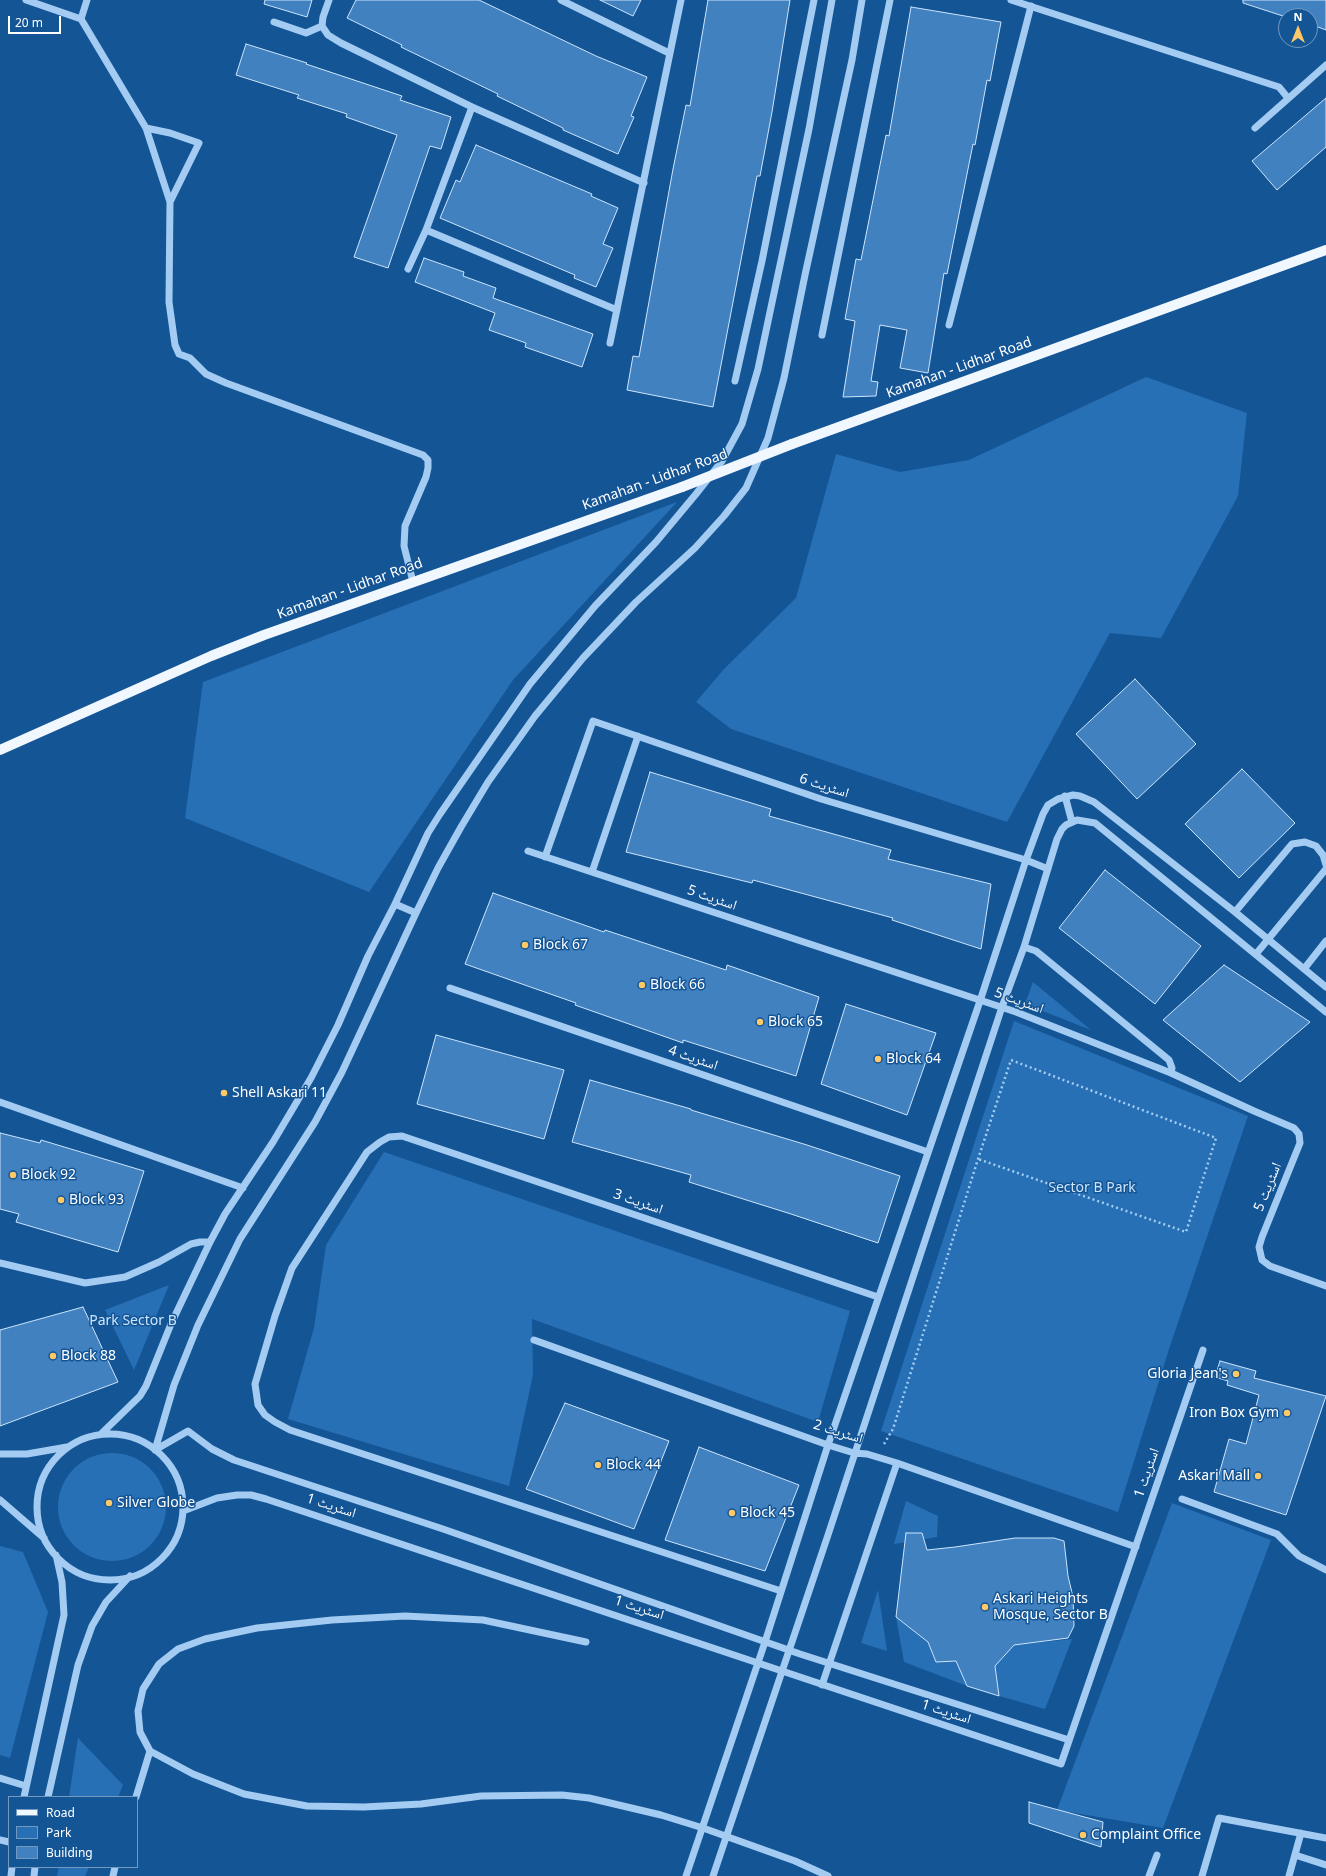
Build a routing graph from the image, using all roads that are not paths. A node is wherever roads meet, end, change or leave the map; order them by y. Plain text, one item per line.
1 (26, 0) edge
2 (87, 0) edge
3 (329, 0) edge
4 (561, 0) edge
5 (681, 0) edge
6 (814, 0) edge
7 (832, 0) edge
8 (862, 0) edge
9 (890, 0) edge
10 (1011, 0) edge
11 (1031, 6) junction
12 (81, 19) junction
13 (274, 22) dead end
14 (322, 26) junction
15 (669, 53) junction
16 (1326, 65) edge
17 (1288, 98) junction
18 (472, 107) junction
19 (146, 128) junction
20 (1255, 128) dead end
21 (644, 183) junction
22 (170, 202) junction
23 (426, 230) junction
24 (1326, 250) edge
25 (408, 269) dead end
26 (617, 310) junction
27 (949, 325) dead end
28 (822, 335) dead end
29 (610, 343) dead end
30 (735, 381) dead end
31 (413, 582) junction
32 (638, 736) junction
33 (0, 750) edge
34 (1066, 796) junction
35 (1072, 822) junction
36 (528, 851) dead end
37 (545, 857) junction
38 (1026, 860) junction
39 (1326, 866) edge
40 (1048, 869) junction
41 (1326, 870) edge
42 (592, 872) junction
43 (395, 904) junction
44 (1235, 912) junction
45 (416, 913) junction
46 (1269, 939) junction
47 (1326, 941) edge
48 (1024, 947) junction
49 (1256, 954) junction
50 (1304, 969) junction
51 (1326, 987) edge
52 (450, 988) dead end
53 (980, 1001) junction
54 (1002, 1008) junction
55 (1326, 1012) edge
56 (1170, 1073) junction
57 (0, 1102) edge
58 (928, 1152) junction
59 (243, 1188) junction
60 (210, 1242) junction
61 (0, 1263) edge
62 (1326, 1286) edge
63 (878, 1297) junction
64 (534, 1340) dead end
65 (1203, 1350) dead end
66 (101, 1434) junction
67 (828, 1445) junction
68 (68, 1447) junction
69 (155, 1450) junction
70 (854, 1453) junction
71 (0, 1454) edge
72 (897, 1463) junction
73 (1182, 1499) dead end
74 (0, 1500) edge
75 (183, 1511) junction
76 (44, 1538) junction
77 (1136, 1547) junction
78 (56, 1555) junction
79 (1326, 1570) edge
80 (130, 1576) junction
81 (781, 1591) junction
82 (586, 1642) dead end
83 (765, 1642) junction
84 (789, 1650) junction
85 (758, 1662) junction
86 (829, 1663) junction
87 (782, 1671) junction
88 (822, 1685) junction
89 (1069, 1740) junction
90 (150, 1751) junction
91 (0, 1778) edge
92 (26, 1786) junction
93 (24, 1796) edge
94 (48, 1796) edge
95 (136, 1796) edge
96 (703, 1828) junction
97 (1301, 1833) junction
98 (726, 1837) junction
99 (1326, 1838) edge
100 (1157, 1855) dead end
101 (1295, 1855) junction
102 (1326, 1865) edge
103 (686, 1876) edge
104 (713, 1876) edge
105 (828, 1876) edge
106 (1149, 1876) edge
107 (1202, 1876) edge
108 (1289, 1876) edge

1 - 12 street
2 - 12 street
3 - 14 street
4 - 15 street
5 - 15 street
6 - 30 street
7 - 43 street
8 - 45 street
9 - 28 street
10 - 11 street
11 - 17 street
11 - 27 street
12 - 19 street
13 - 14 street
14 - 18 street
15 - 21 street
16 - 17 street
17 - 20 street
18 - 21 street
18 - 23 street
19 - 22 street
19 - 22 street
21 - 26 street
22 - 31 street
23 - 25 street
23 - 26 street
24 - 31 main road, Kamahan - Lidhar Road, bridge
26 - 29 street
31 - 33 main road, Kamahan - Lidhar Road
32 - 37 street, اسٹریٹ 6
32 - 38 street, اسٹریٹ 6
32 - 42 street
34 - 35 street
34 - 38 street
34 - 44 street
35 - 40 street
35 - 49 street
36 - 37 street, اسٹریٹ 5
37 - 42 street, اسٹریٹ 5
38 - 40 street, اسٹریٹ 6
38 - 53 street
39 - 44 street
40 - 48 street
41 - 46 street
42 - 53 street, اسٹریٹ 5
43 - 45 street
43 - 59 street
44 - 46 street
45 - 69 street
46 - 49 street
46 - 50 street
47 - 50 street
48 - 54 street
48 - 56 street
49 - 55 street
50 - 51 street
52 - 58 street, اسٹریٹ 4
53 - 54 street, اسٹریٹ 5
53 - 58 street
54 - 56 street, اسٹریٹ 5
54 - 70 street
56 - 62 street, اسٹریٹ 5
57 - 59 street
58 - 63 street
59 - 60 street
60 - 61 street
60 - 66 street
63 - 67 street
63 - 81 street, اسٹریٹ 3
64 - 67 street, اسٹریٹ 2
65 - 77 street, اسٹریٹ 1
66 - 68 street
66 - 69 street
67 - 70 street, اسٹریٹ 2
67 - 81 street
68 - 71 street
68 - 76 street
69 - 75 street
69 - 83 street, اسٹریٹ 1
70 - 72 street, اسٹریٹ 2
70 - 84 street
72 - 77 street, اسٹریٹ 2
72 - 86 street
73 - 79 street
74 - 76 street
75 - 80 street
75 - 85 street, اسٹریٹ 1
76 - 78 street
77 - 89 street, اسٹریٹ 1
78 - 80 street
78 - 92 street
80 - 94 street
81 - 83 street
82 - 90 street
83 - 84 street, اسٹریٹ 1
83 - 85 street
84 - 86 street, اسٹریٹ 1
84 - 87 street
85 - 87 street, اسٹریٹ 1
85 - 96 street
86 - 88 street
86 - 89 street, اسٹریٹ 1
87 - 88 street, اسٹریٹ 1
87 - 98 street
88 - 89 street, اسٹریٹ 1
90 - 95 street
90 - 96 street
91 - 92 street
92 - 93 street
96 - 98 street
96 - 103 street
97 - 99 street
97 - 101 street
97 - 107 street
98 - 104 street
98 - 105 street
100 - 106 street
101 - 102 street
101 - 108 street

